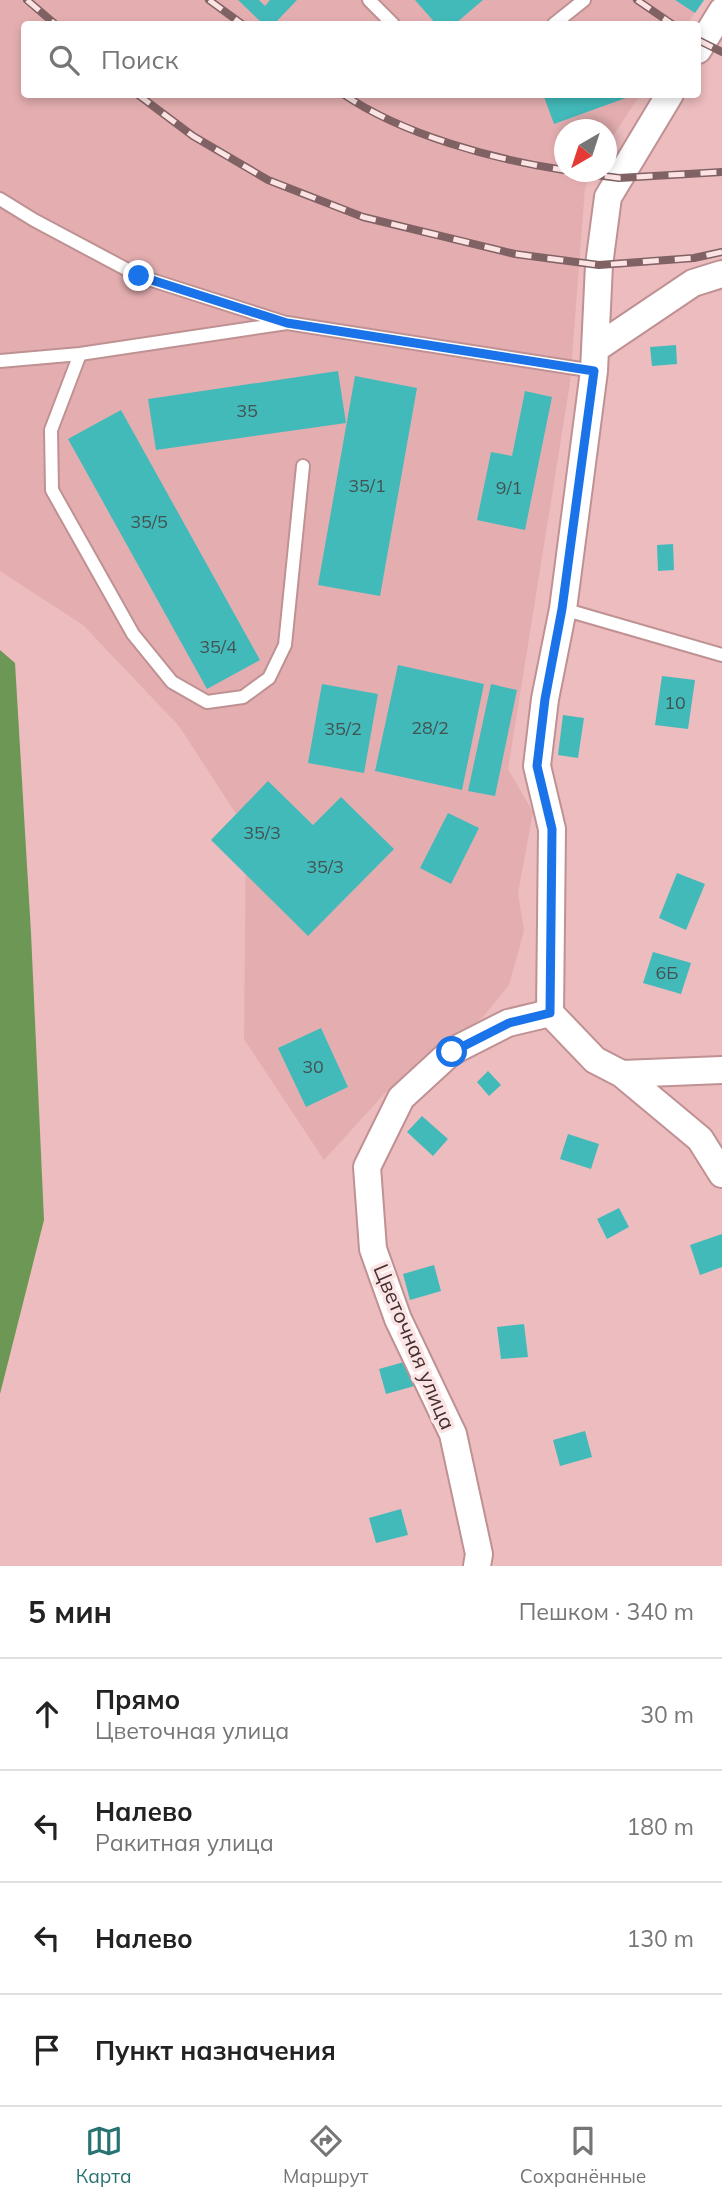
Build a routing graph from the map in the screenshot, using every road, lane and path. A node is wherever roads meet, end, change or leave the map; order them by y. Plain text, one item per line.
1 (369, 0) edge
2 (584, 0) edge
3 (722, 11) edge
4 (390, 21) edge
5 (558, 21) edge
6 (701, 45) edge
7 (668, 98) edge
8 (0, 199) edge
9 (722, 274) edge
10 (287, 323) junction
11 (80, 354) junction
12 (594, 360) junction
13 (0, 361) edge
14 (303, 466) dead end
15 (562, 609) junction
16 (722, 655) edge
17 (550, 1013) junction
18 (722, 1070) edge
19 (622, 1074) junction
20 (722, 1174) edge
21 (477, 1566) edge

1 - 4 lane
2 - 5 lane
3 - 6 street
7 - 12 street
8 - 10 lane
9 - 12 street
10 - 11 lane
10 - 12 lane
11 - 13 lane
11 - 14 lane
12 - 15 street
15 - 16 lane
15 - 17 street
17 - 19 street
17 - 21 street, Цветочная улица
18 - 19 street
19 - 20 street

